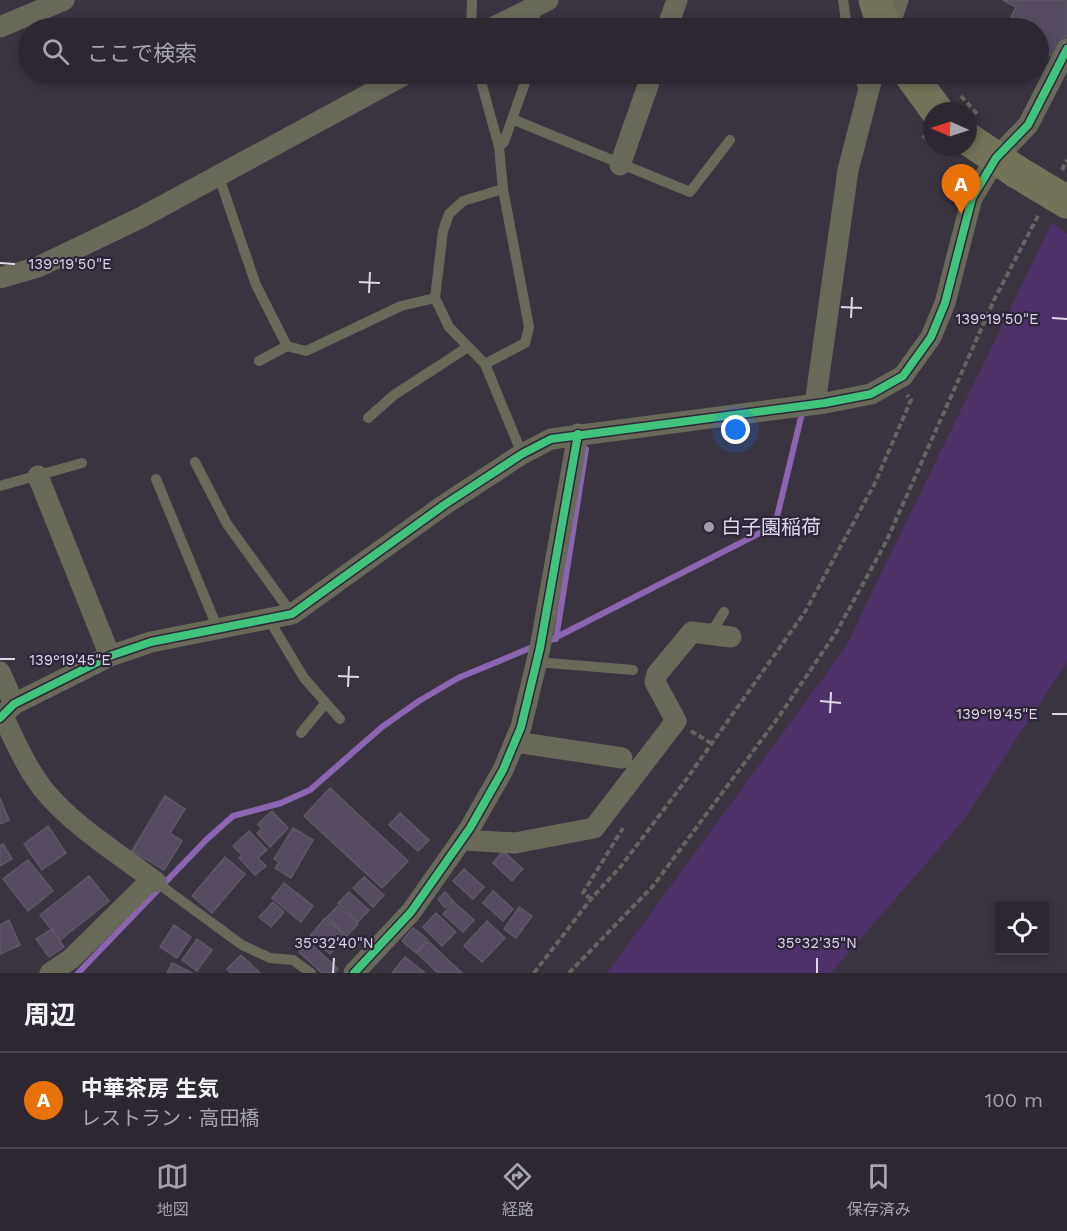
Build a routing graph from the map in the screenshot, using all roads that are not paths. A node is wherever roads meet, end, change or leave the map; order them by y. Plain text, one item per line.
1 (64, 0) edge
2 (472, 0) edge
3 (549, 0) edge
4 (677, 0) edge
5 (843, 0) edge
6 (875, 0) edge
7 (898, 0) edge
8 (21, 8) edge
9 (471, 18) edge
10 (536, 18) edge
11 (671, 18) edge
12 (846, 18) edge
13 (882, 18) edge
14 (890, 18) edge
15 (0, 27) edge
16 (1067, 49) edge
17 (387, 84) edge
18 (482, 84) edge
19 (524, 84) edge
20 (648, 84) edge
21 (862, 84) edge
22 (870, 84) edge
23 (916, 84) edge
24 (866, 98) junction
25 (927, 102) edge
26 (512, 118) junction
27 (977, 131) edge
28 (730, 140) dead end
29 (499, 147) junction
30 (620, 165) junction
31 (1006, 165) junction
32 (218, 174) junction
33 (503, 189) junction
34 (1055, 198) edge
35 (0, 278) edge
36 (435, 298) junction
37 (287, 346) junction
38 (468, 347) junction
39 (259, 361) dead end
40 (485, 364) junction
41 (814, 404) junction
42 (368, 417) dead end
43 (578, 434) junction
44 (522, 454) junction
45 (195, 462) dead end
46 (82, 464) dead end
47 (38, 476) junction
48 (156, 479) dead end
49 (0, 486) edge
50 (724, 612) dead end
51 (292, 614) junction
52 (268, 618) junction
53 (217, 627) junction
54 (721, 635) joint
55 (540, 646) junction
56 (110, 656) junction
57 (633, 670) dead end
58 (0, 672) edge
59 (324, 705) junction
60 (5, 713) edge
61 (340, 719) dead end
62 (301, 733) dead end
63 (515, 742) junction
64 (622, 758) dead end
65 (462, 840) junction
66 (154, 881) junction
67 (50, 973) edge
68 (312, 973) edge
69 (354, 973) edge

1 - 8 street
2 - 9 lane
3 - 10 street
4 - 11 street
5 - 12 lane
6 - 13 main road
7 - 14 street
8 - 15 street
16 - 31 street
17 - 32 street
18 - 29 lane
19 - 26 lane
20 - 30 street
21 - 24 lane
22 - 24 street
23 - 25 main road
24 - 41 street
26 - 29 lane
26 - 30 lane
27 - 31 main road
28 - 30 lane
29 - 33 lane
31 - 34 main road, bridge
31 - 41 street
32 - 35 street
32 - 37 lane
33 - 36 lane
33 - 40 lane
36 - 37 lane
36 - 38 lane
37 - 39 lane
38 - 40 lane
38 - 42 lane
40 - 44 lane
41 - 43 street
43 - 44 street
43 - 55 street
44 - 51 street
45 - 51 lane
46 - 47 lane
47 - 49 lane
47 - 56 street
48 - 53 lane
50 - 54 lane
51 - 52 street
52 - 53 street
52 - 59 lane
53 - 56 street
54 - 65 street
55 - 57 lane
55 - 63 street
56 - 60 street
58 - 60 street
59 - 61 lane
59 - 62 lane
60 - 66 street
63 - 64 street
63 - 65 street
65 - 69 street
66 - 67 street
66 - 68 lane

